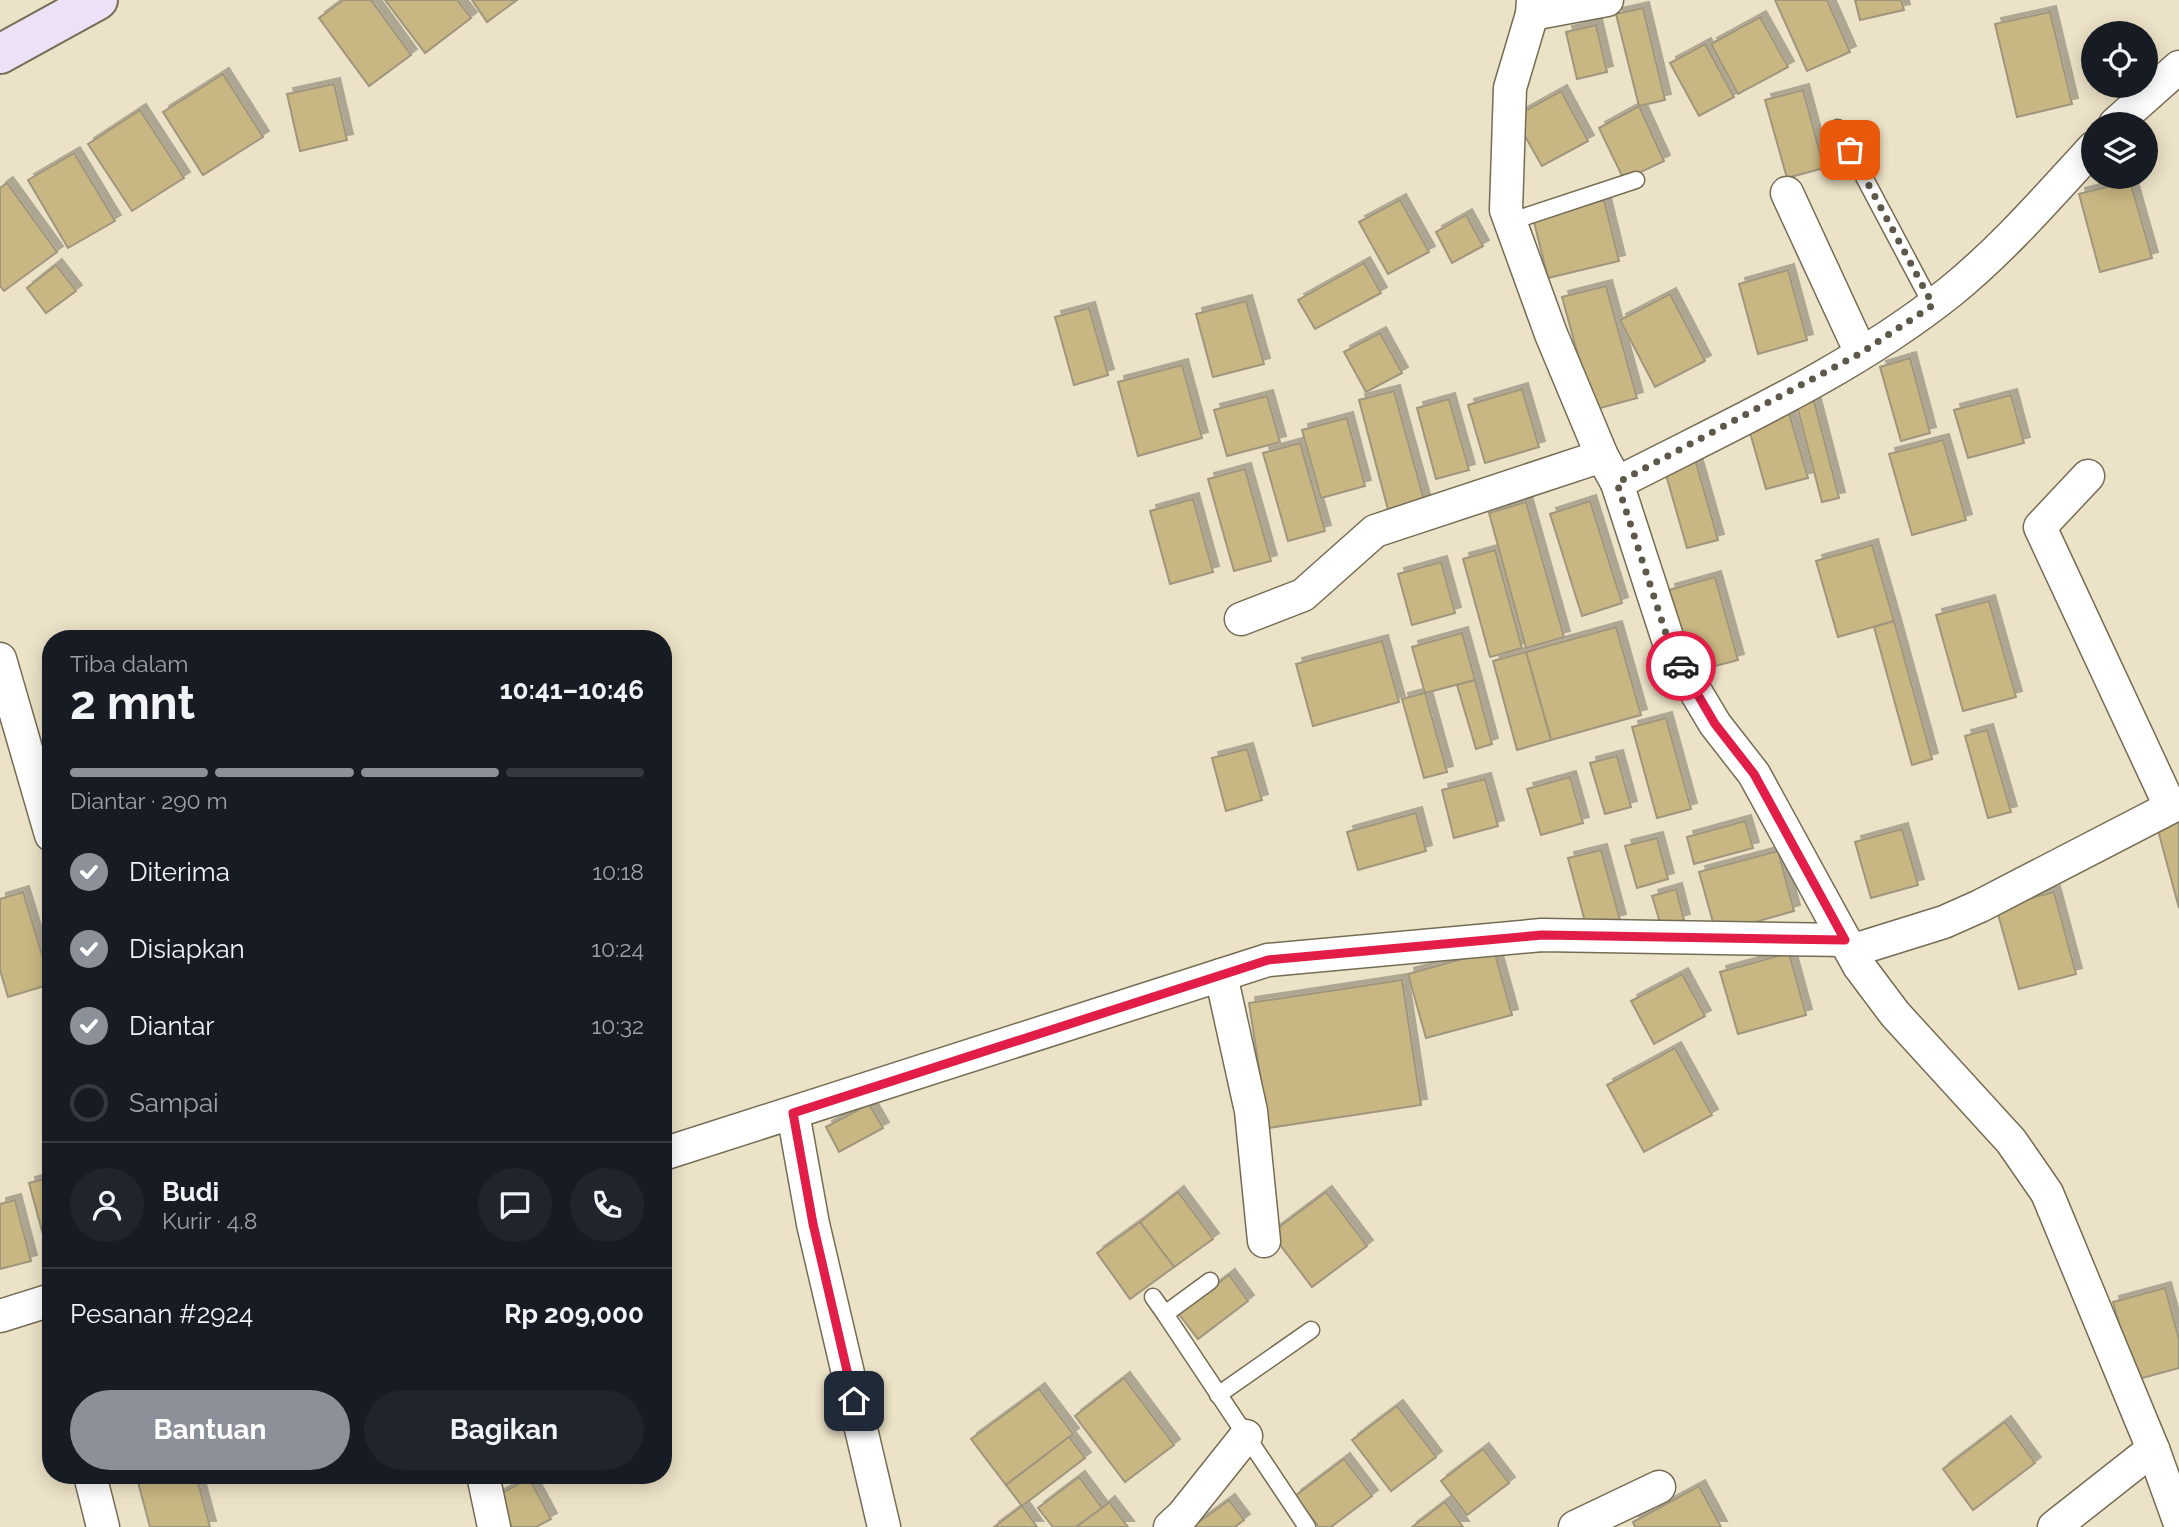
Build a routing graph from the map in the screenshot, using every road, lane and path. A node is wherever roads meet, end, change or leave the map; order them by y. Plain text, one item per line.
1 (97, 0) edge
2 (1607, 0) edge
3 (1532, 7) edge
4 (0, 54) edge
5 (2179, 67) edge
6 (2128, 112) edge
7 (1838, 128) dead end
8 (2081, 161) edge
9 (1636, 180) dead end
10 (1787, 192) dead end
11 (1509, 222) junction
12 (1933, 305) junction
13 (1861, 353) junction
14 (1602, 456) junction
15 (2088, 476) dead end
16 (1617, 483) junction
17 (1241, 619) dead end
18 (0, 659) edge
19 (42, 804) edge
20 (2175, 804) edge
21 (1848, 945) junction
22 (1221, 975) junction
23 (793, 1113) junction
24 (672, 1151) edge
25 (1260, 1243) dead end
26 (1210, 1281) dead end
27 (1153, 1297) dead end
28 (42, 1306) edge
29 (1165, 1314) junction
30 (0, 1316) edge
31 (1311, 1330) dead end
32 (1218, 1395) junction
33 (1245, 1436) junction
34 (2153, 1449) junction
35 (92, 1484) edge
36 (485, 1484) edge
37 (1660, 1487) dead end
38 (2179, 1521) edge
39 (103, 1527) edge
40 (494, 1527) edge
41 (884, 1527) edge
42 (1170, 1527) edge
43 (1307, 1527) edge
44 (1575, 1527) edge
45 (2054, 1527) edge

1 - 4 main road
2 - 3 street
3 - 11 street
5 - 6 street
7 - 12 lane
8 - 12 street
9 - 11 lane
10 - 13 street
11 - 14 street
12 - 13 street
13 - 16 street
14 - 16 street
14 - 17 street
15 - 20 street
16 - 21 street
18 - 19 street
20 - 21 street
21 - 22 street
21 - 34 street
22 - 23 street
22 - 25 street
23 - 24 street
23 - 41 street
26 - 29 lane
27 - 29 lane
28 - 30 street
29 - 32 lane
31 - 32 lane
32 - 33 lane
33 - 42 street
33 - 43 lane
34 - 38 street
34 - 45 street
35 - 39 street
36 - 40 street
37 - 44 street

